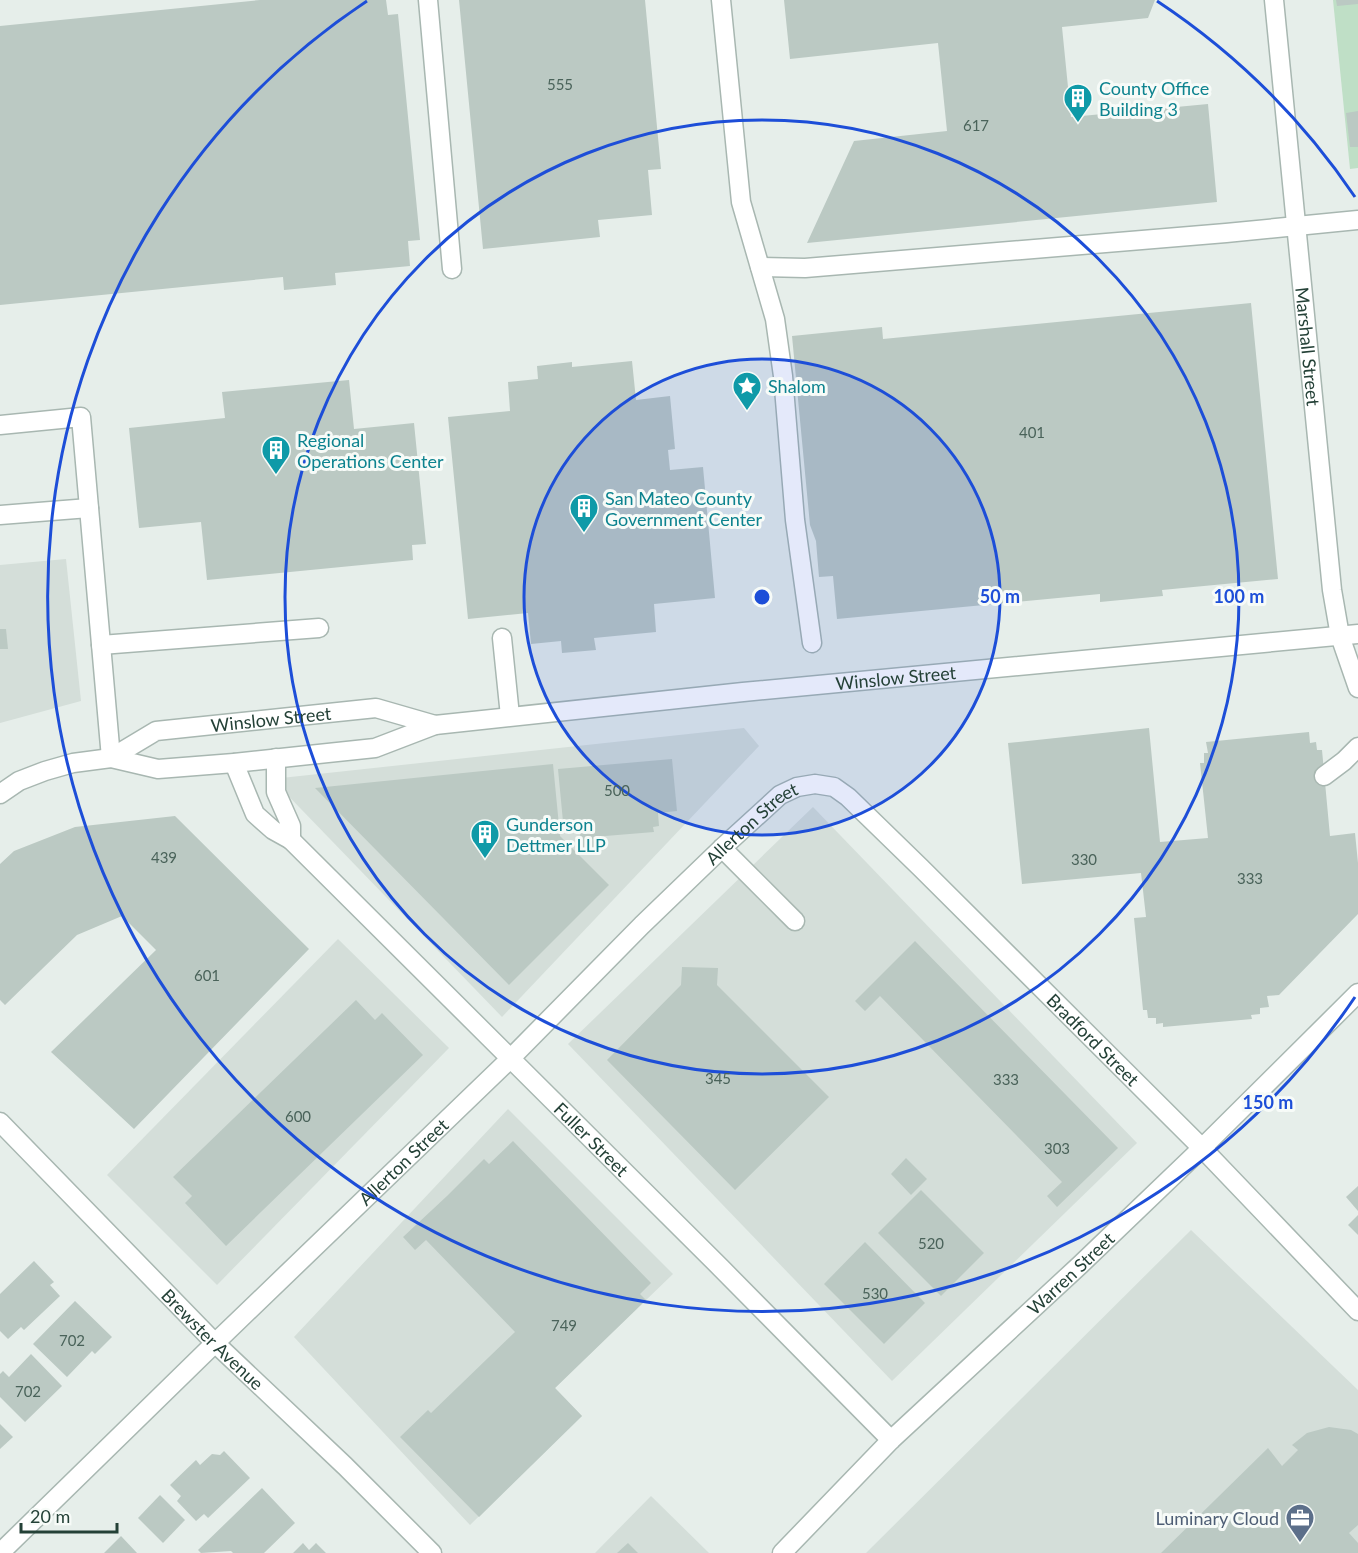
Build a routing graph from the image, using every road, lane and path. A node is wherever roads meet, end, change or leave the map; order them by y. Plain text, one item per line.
1 (428, 0) edge
2 (721, 0) edge
3 (1274, 0) edge
4 (1358, 220) edge
5 (1296, 226) junction
6 (760, 267) junction
7 (452, 269) dead end
8 (0, 425) edge
9 (89, 508) junction
10 (0, 515) edge
11 (319, 628) dead end
12 (1349, 635) edge
13 (502, 638) dead end
14 (812, 643) dead end
15 (101, 645) junction
16 (1358, 688) edge
17 (510, 716) junction
18 (435, 725) junction
19 (1358, 747) edge
20 (111, 758) junction
21 (276, 758) junction
22 (234, 763) junction
23 (1324, 776) dead end
24 (815, 784) joint
25 (0, 794) edge
26 (291, 840) junction
27 (722, 848) junction
28 (795, 921) dead end
29 (1358, 993) edge
30 (510, 1059) junction
31 (0, 1122) edge
32 (1202, 1148) junction
33 (1358, 1311) edge
34 (215, 1343) junction
35 (891, 1440) junction
36 (788, 1551) edge
37 (0, 1553) edge
38 (432, 1553) edge

1 - 7 street
2 - 6 street
3 - 5 street, Marshall Street
4 - 5 street
5 - 6 street
5 - 12 street, Marshall Street
6 - 14 street
8 - 9 street
9 - 10 street
9 - 15 street
11 - 15 street
12 - 16 street, Marshall Street
12 - 17 street, Winslow Street
13 - 17 street
15 - 20 street
17 - 18 street, Winslow Street
18 - 20 street, Winslow Street
18 - 21 street, Winslow Street
19 - 23 street
20 - 22 street, Winslow Street
20 - 25 street, Winslow Street
21 - 22 street, Winslow Street
21 - 26 street
22 - 26 street, Fuller Street
24 - 27 street, Allerton Street
24 - 32 street, Bradford Street
26 - 30 street, Fuller Street
27 - 28 street
27 - 30 street, Allerton Street
29 - 32 street, Warren Street
30 - 34 street, Allerton Street
30 - 35 street, Fuller Street
31 - 34 street, Brewster Avenue
32 - 33 street, Bradford Street
32 - 35 street, Warren Street
34 - 37 street, Allerton Street
34 - 38 street, Brewster Avenue
35 - 36 street, Warren Street

